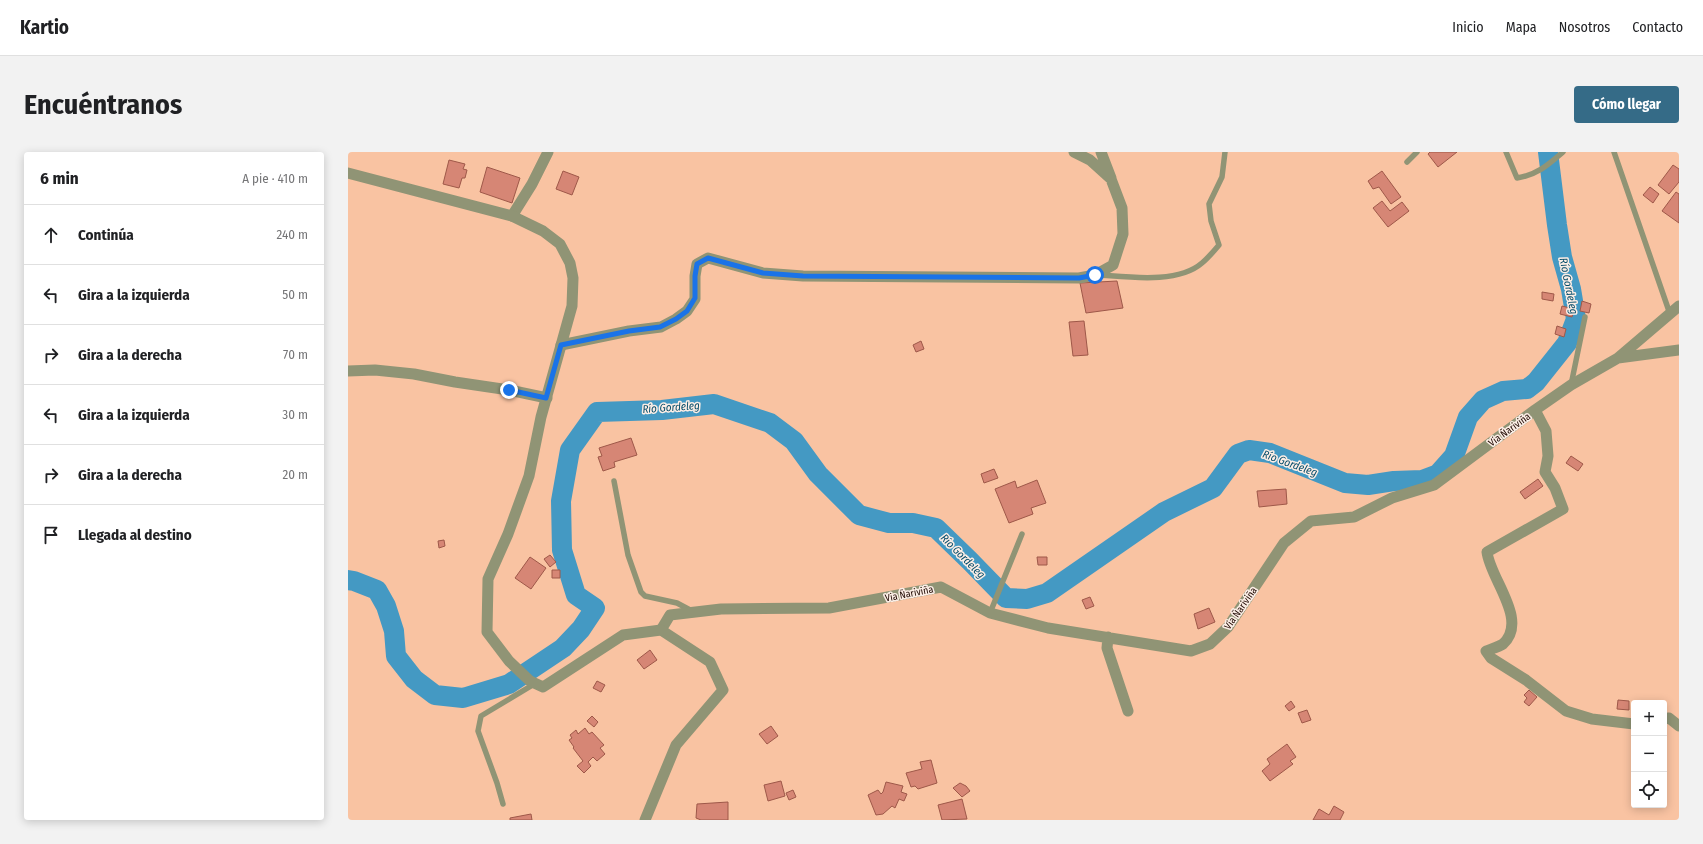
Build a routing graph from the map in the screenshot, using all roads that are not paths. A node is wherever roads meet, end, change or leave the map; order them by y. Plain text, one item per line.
1 (548, 152) edge
2 (1074, 152) edge
3 (1101, 152) edge
4 (1225, 152) edge
5 (1417, 152) edge
6 (1506, 152) edge
7 (1563, 152) edge
8 (1614, 152) edge
9 (1407, 162) dead end
10 (348, 173) edge
11 (1111, 179) junction
12 (512, 216) junction
13 (1095, 275) junction
14 (1675, 310) edge
15 (1585, 317) dead end
16 (561, 345) junction
17 (1679, 350) edge
18 (1618, 358) junction
19 (348, 370) edge
20 (1571, 386) junction
21 (546, 398) junction
22 (1535, 410) junction
23 (614, 481) dead end
24 (1022, 534) dead end
25 (694, 612) junction
26 (990, 613) junction
27 (661, 630) junction
28 (1108, 637) junction
29 (533, 682) junction
30 (1128, 711) dead end
31 (1667, 718) edge
32 (1631, 724) edge
33 (1679, 726) edge
34 (503, 804) dead end
35 (645, 820) edge

1 - 12 street
2 - 11 street
3 - 11 street
4 - 13 lane
5 - 9 lane
6 - 7 lane
8 - 14 lane
10 - 12 street
11 - 13 street
12 - 16 street
13 - 16 street
14 - 18 street, Via Ñariviña
15 - 20 lane
16 - 21 street
17 - 18 street
18 - 20 street, Via Ñariviña
19 - 21 street
20 - 22 street, Via Ñariviña
21 - 29 street
22 - 28 street, Via Ñariviña
22 - 32 street
23 - 25 lane
24 - 26 lane
25 - 26 street, Via Ñariviña
25 - 27 street, Via Ñariviña
26 - 28 street, Via Ñariviña
27 - 29 street
27 - 35 street
28 - 30 street
29 - 34 lane
31 - 33 street

